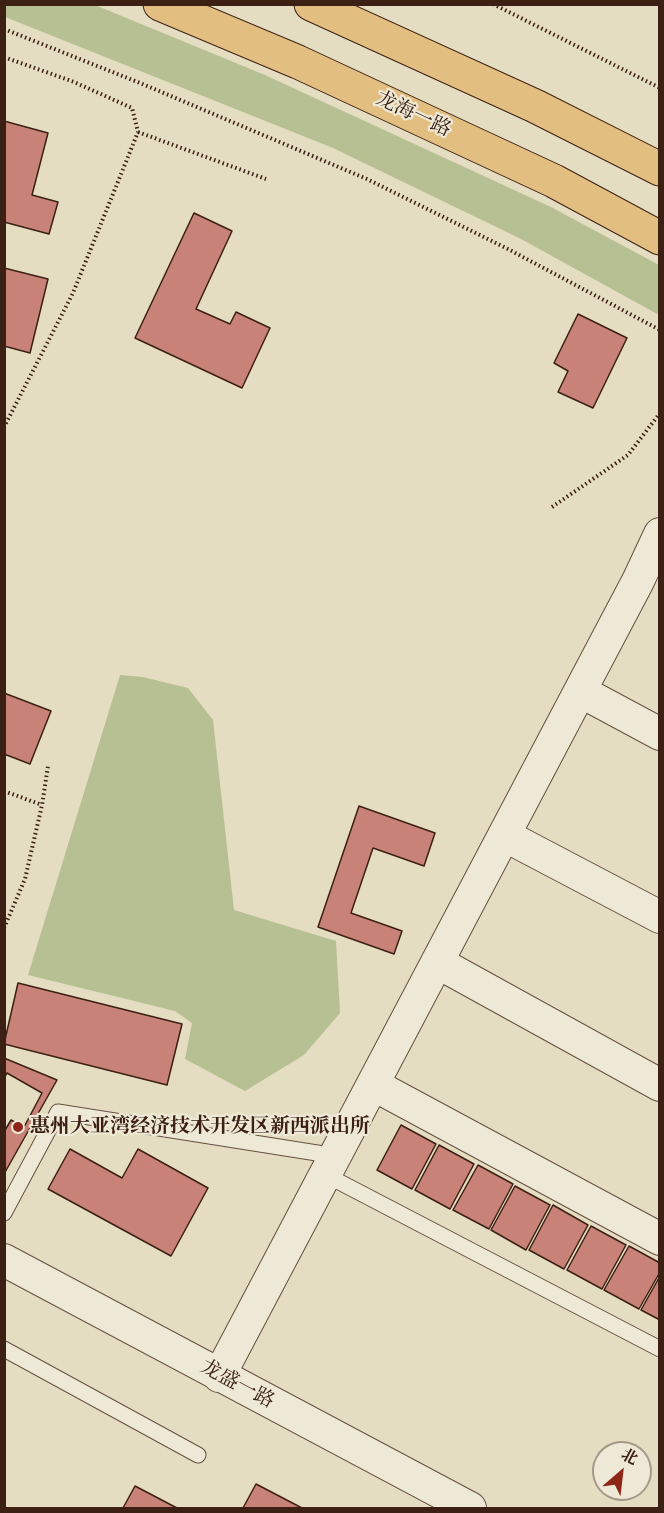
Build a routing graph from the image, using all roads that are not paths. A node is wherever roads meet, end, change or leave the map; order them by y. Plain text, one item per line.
1 (160, 4) edge
2 (311, 4) edge
3 (660, 169) edge
4 (660, 238) edge
5 (660, 534) edge
6 (649, 587) edge
7 (580, 691) junction
8 (660, 734) edge
9 (504, 835) junction
10 (660, 917) edge
11 (437, 962) junction
12 (374, 1085) junction
13 (660, 1085) edge
14 (331, 1166) junction
15 (4, 1213) edge
16 (660, 1239) edge
17 (4, 1260) edge
18 (4, 1349) edge
19 (660, 1349) edge
20 (219, 1376) junction
21 (198, 1455) dead end
22 (470, 1509) edge

1 - 4 main road, 龙海一路
2 - 3 main road
5 - 6 street
6 - 7 street
7 - 8 street
7 - 9 street
9 - 10 street
9 - 11 street
11 - 12 street
11 - 13 street
12 - 14 street
12 - 16 street
14 - 15 lane
14 - 19 lane
14 - 20 street
17 - 20 street, 龙盛一路
18 - 21 lane
20 - 22 street, 龙盛一路

